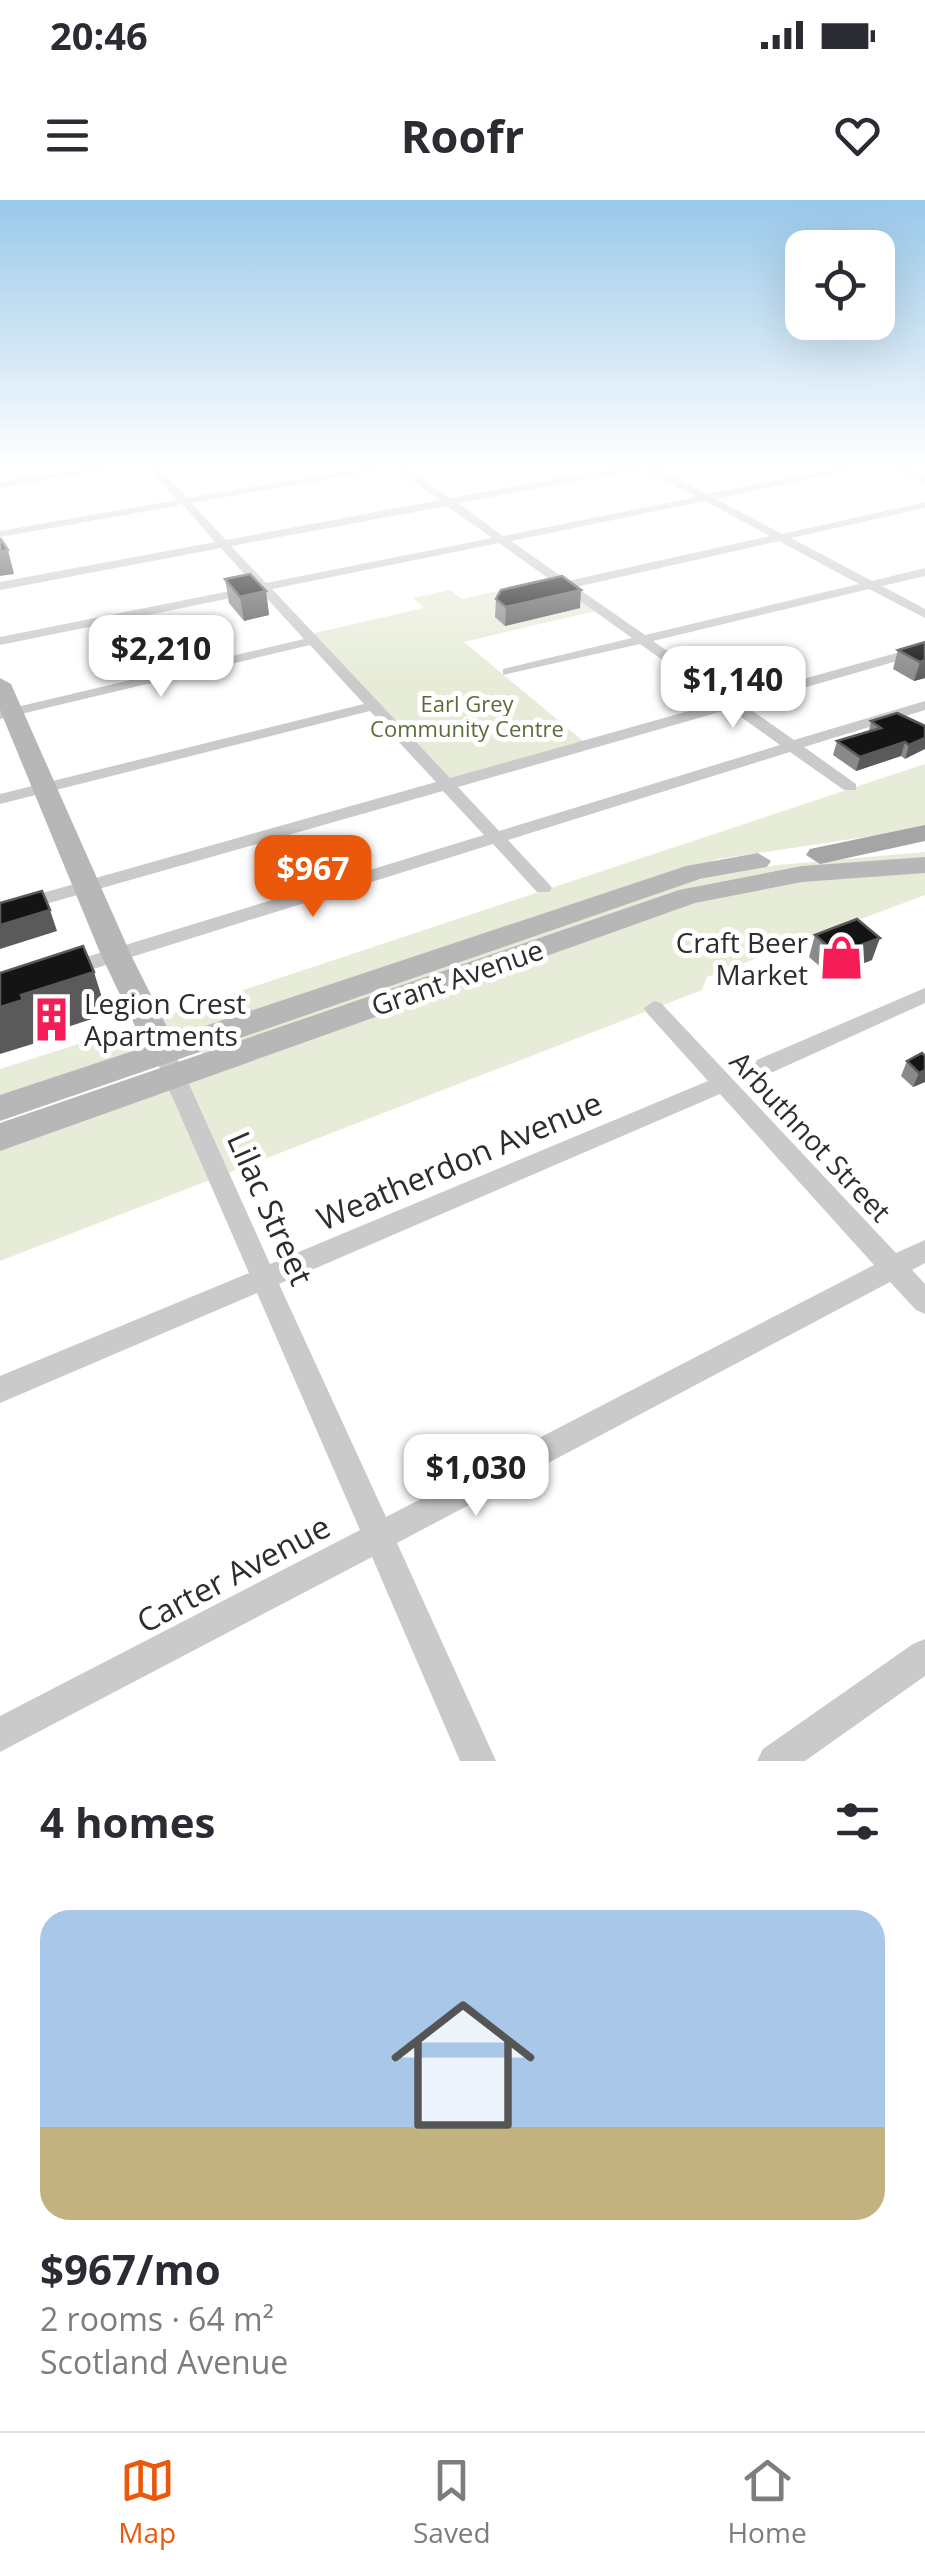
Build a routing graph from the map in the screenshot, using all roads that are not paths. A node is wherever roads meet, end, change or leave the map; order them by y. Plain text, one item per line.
1 (217, 538) edge
2 (256, 538) edge
3 (499, 538) edge
4 (512, 538) edge
5 (780, 538) joint
6 (502, 540) junction
7 (223, 544) junction
8 (925, 572) edge
9 (866, 583) junction
10 (567, 585) junction
11 (0, 586) edge
12 (262, 588) junction
13 (925, 614) edge
14 (642, 639) junction
15 (0, 641) edge
16 (312, 642) junction
17 (925, 648) edge
18 (508, 672) dead end
19 (0, 684) edge
20 (732, 703) junction
21 (925, 705) edge
22 (372, 706) junction
23 (6, 713) edge
24 (792, 746) junction
25 (445, 786) junction
26 (850, 787) dead end
27 (43, 788) junction
28 (0, 800) edge
29 (925, 834) edge
30 (496, 838) junction
31 (925, 846) edge
32 (820, 856) junction
33 (925, 865) edge
34 (87, 886) junction
35 (543, 888) dead end
36 (0, 911) edge
37 (116, 955) junction
38 (50, 975) edge
39 (925, 996) edge
40 (654, 1008) dead end
41 (169, 1065) junction
42 (766, 1066) dead end
43 (722, 1084) junction
44 (0, 1108) edge
45 (0, 1137) edge
46 (925, 1250) edge
47 (891, 1268) junction
48 (264, 1278) junction
49 (925, 1302) edge
50 (0, 1390) edge
51 (380, 1534) junction
52 (925, 1656) edge
53 (0, 1736) edge
54 (478, 1761) edge
55 (775, 1761) edge

1 - 7 street
2 - 7 street
3 - 6 street
4 - 6 street
5 - 9 street
5 - 10 street
6 - 10 street
6 - 12 street
7 - 11 street
7 - 12 street
8 - 9 street
9 - 13 street
9 - 14 street
10 - 14 street
12 - 15 street
12 - 16 street
14 - 18 street
14 - 20 street
16 - 22 street
16 - 23 street
17 - 20 street
19 - 23 main road, Lilac Street
20 - 24 street
20 - 25 street
21 - 24 street
22 - 25 street
22 - 27 street
23 - 27 main road, Lilac Street
24 - 26 street
24 - 30 street
25 - 30 street
25 - 34 street
27 - 28 street
27 - 34 main road, Lilac Street
29 - 32 main road
30 - 35 street
30 - 37 street
31 - 32 main road, Grant Avenue
32 - 41 main road, Grant Avenue
33 - 41 main road, Grant Avenue
34 - 36 street
34 - 37 main road, Lilac Street
37 - 38 street
37 - 41 main road, Lilac Street
39 - 42 street
40 - 43 street, Arbuthnot Street
41 - 44 main road, Grant Avenue
41 - 45 main road, Grant Avenue
41 - 48 street, Lilac Street
43 - 47 street, Arbuthnot Street
43 - 48 street, Weatherdon Avenue
46 - 47 street, Carter Avenue
47 - 49 street, Arbuthnot Street
47 - 51 street, Carter Avenue
48 - 50 street, Weatherdon Avenue
48 - 51 street, Lilac Street
51 - 53 street, Carter Avenue
51 - 54 street, Lilac Street
52 - 55 street

